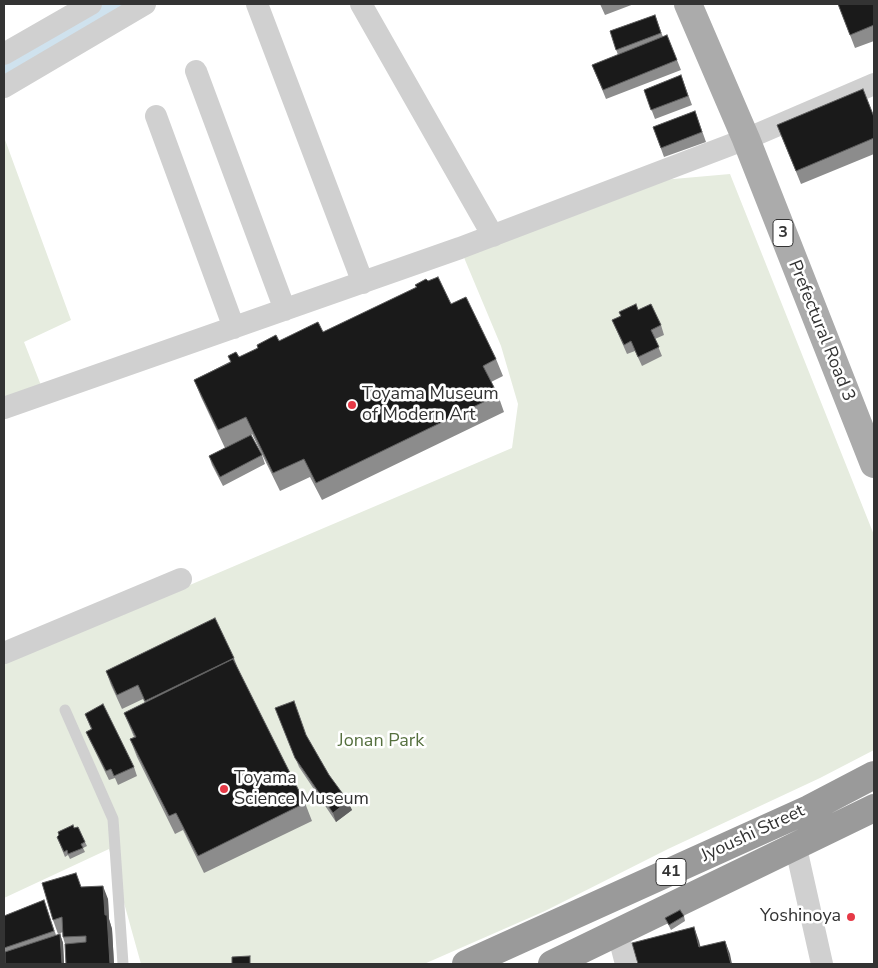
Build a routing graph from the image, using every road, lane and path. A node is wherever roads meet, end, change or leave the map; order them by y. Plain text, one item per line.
1 (91, 4) edge
2 (145, 4) edge
3 (257, 4) edge
4 (360, 4) edge
5 (688, 4) edge
6 (4, 54) edge
7 (196, 71) dead end
8 (874, 84) edge
9 (4, 87) edge
10 (156, 116) dead end
11 (746, 139) junction
12 (493, 236) junction
13 (363, 283) junction
14 (285, 310) junction
15 (234, 328) junction
16 (4, 408) edge
17 (874, 464) edge
18 (181, 579) dead end
19 (4, 653) edge
20 (65, 710) dead end
21 (874, 775) edge
22 (874, 808) edge
23 (796, 848) junction
24 (618, 934) junction
25 (122, 964) edge
26 (466, 964) edge
27 (552, 964) edge
28 (626, 964) edge
29 (822, 964) edge

1 - 6 street
2 - 9 street
3 - 13 street
4 - 12 street
5 - 11 main road, Prefectural Road 3 / 3
7 - 14 street
8 - 11 street
10 - 15 street
11 - 12 street
11 - 17 main road, Prefectural Road 3 / 3
12 - 13 street
13 - 14 street
14 - 15 street
15 - 16 street
18 - 19 street
20 - 25 lane
21 - 26 highway, Jyoushi Street / 41
22 - 23 highway, Jyoushi Street / 41
23 - 24 highway, Jyoushi Street / 41
23 - 29 street
24 - 27 highway, Jyoushi Street / 41
24 - 28 street

